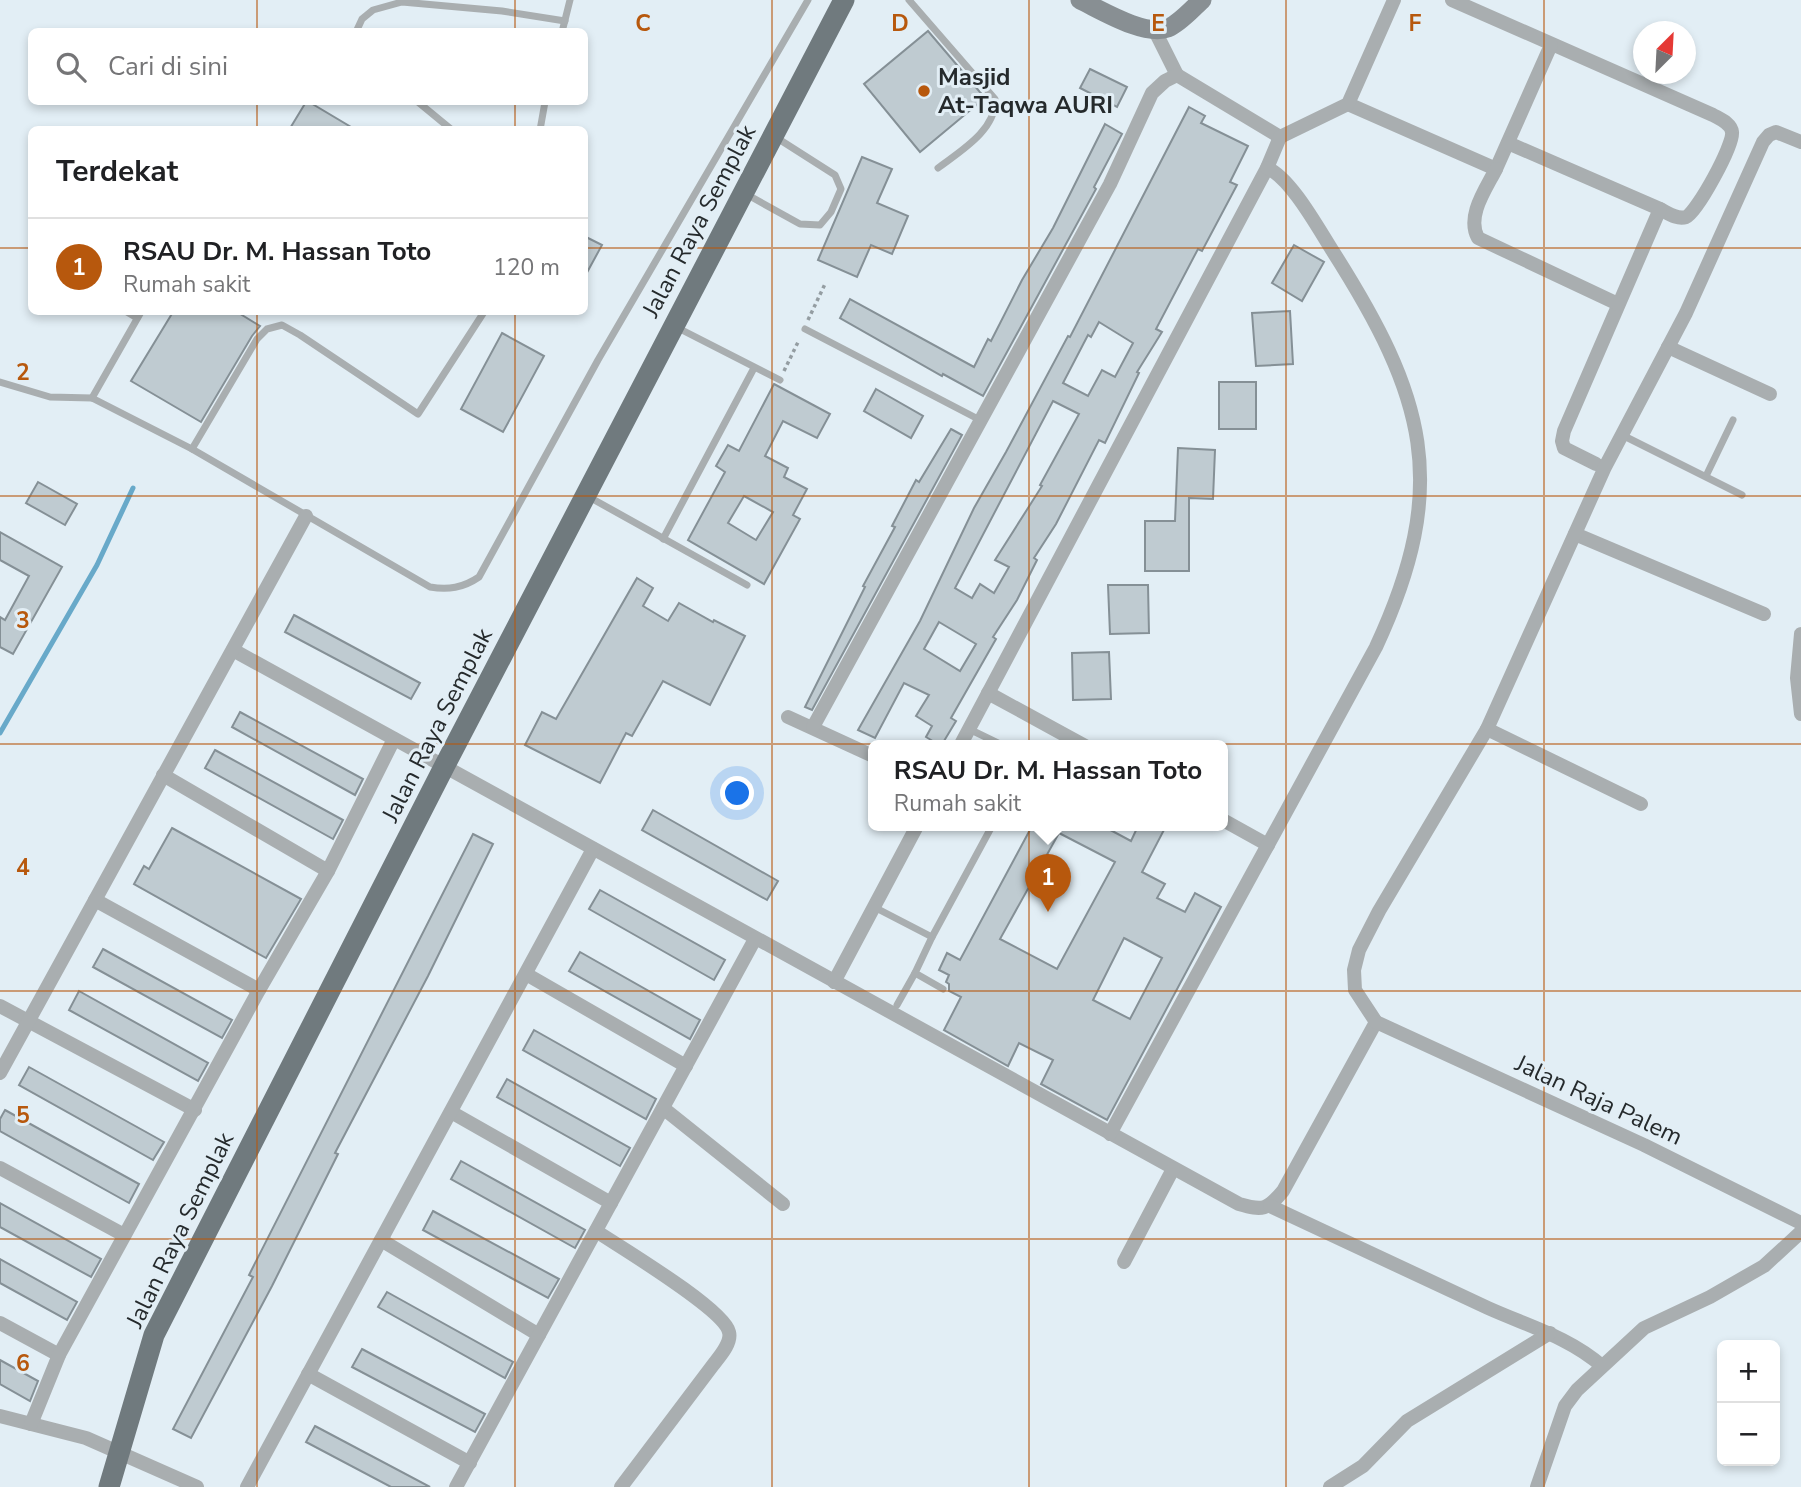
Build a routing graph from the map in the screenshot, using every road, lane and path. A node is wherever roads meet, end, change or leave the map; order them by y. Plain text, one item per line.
1 (570, 0) edge
2 (808, 0) edge
3 (844, 0) edge
4 (909, 0) edge
5 (1080, 0) edge
6 (1202, 0) edge
7 (1394, 0) edge
8 (1452, 0) edge
9 (565, 21) junction
10 (358, 28) edge
11 (563, 28) edge
12 (1155, 31) junction
13 (1551, 45) junction
14 (1177, 75) junction
15 (1348, 104) junction
16 (422, 105) edge
17 (544, 105) edge
18 (447, 126) edge
19 (541, 126) edge
20 (773, 136) junction
21 (1280, 137) junction
22 (1801, 142) edge
23 (1508, 143) junction
24 (938, 168) dead end
25 (1267, 168) junction
26 (1496, 169) junction
27 (743, 192) junction
28 (1660, 209) junction
29 (1618, 304) junction
30 (139, 315) edge
31 (482, 315) edge
32 (674, 326) junction
33 (804, 329) dead end
34 (1668, 347) junction
35 (754, 368) junction
36 (780, 380) dead end
37 (0, 382) edge
38 (1770, 394) dead end
39 (92, 398) junction
40 (980, 420) junction
41 (1733, 420) dead end
42 (1621, 435) junction
43 (192, 449) junction
44 (1596, 464) dead end
45 (1706, 476) junction
46 (585, 495) junction
47 (1742, 495) dead end
48 (306, 516) junction
49 (1575, 534) junction
50 (663, 539) junction
51 (747, 585) dead end
52 (1764, 614) dead end
53 (1801, 634) edge
54 (233, 650) junction
55 (988, 693) junction
56 (1801, 714) edge
57 (788, 717) dead end
58 (813, 727) junction
59 (969, 729) junction
60 (1487, 729) junction
61 (394, 739) junction
62 (963, 740) edge
63 (992, 740) edge
64 (1074, 740) edge
65 (868, 754) edge
66 (445, 765) junction
67 (163, 775) junction
68 (1641, 804) dead end
69 (1228, 823) edge
70 (914, 831) edge
71 (989, 831) edge
72 (1268, 845) junction
73 (593, 849) junction
74 (328, 870) junction
75 (95, 900) junction
76 (874, 907) junction
77 (932, 937) junction
78 (755, 939) junction
79 (915, 973) junction
80 (526, 974) junction
81 (835, 982) junction
82 (943, 989) dead end
83 (259, 990) junction
84 (0, 1006) edge
85 (897, 1006) dead end
86 (28, 1021) junction
87 (1376, 1022) junction
88 (685, 1066) junction
89 (0, 1073) edge
90 (663, 1108) junction
91 (195, 1110) junction
92 (451, 1112) junction
93 (1110, 1134) junction
94 (0, 1168) edge
95 (1173, 1169) junction
96 (611, 1203) junction
97 (783, 1204) dead end
98 (1270, 1206) junction
99 (1801, 1223) edge
100 (596, 1231) junction
101 (1801, 1232) edge
102 (124, 1235) junction
103 (381, 1240) junction
104 (1124, 1262) dead end
105 (0, 1323) edge
106 (1550, 1333) junction
107 (539, 1335) junction
108 (59, 1355) junction
109 (1602, 1366) junction
110 (309, 1374) junction
111 (0, 1416) edge
112 (31, 1424) junction
113 (119, 1451) junction
114 (470, 1463) junction
115 (109, 1487) edge
116 (197, 1487) edge
117 (247, 1487) edge
118 (457, 1487) edge
119 (621, 1487) edge
120 (1330, 1487) edge
121 (1536, 1487) edge

1 - 9 lane
2 - 48 lane
3 - 20 main road, Jalan Raya Semplak
4 - 24 lane
5 - 12 street
6 - 12 street
7 - 15 street
8 - 13 street
9 - 10 lane
9 - 11 lane
12 - 14 street
13 - 23 street
13 - 28 street
14 - 21 street
14 - 40 street
15 - 21 street
15 - 26 street
16 - 18 lane
17 - 19 lane
20 - 27 main road, Jalan Raya Semplak
20 - 27 lane
21 - 25 street
22 - 34 street
23 - 26 street
23 - 28 street
25 - 55 street
25 - 72 street
26 - 29 street
27 - 32 main road, Jalan Raya Semplak
28 - 29 street
29 - 44 street
30 - 39 lane
31 - 43 lane
32 - 35 lane
32 - 46 main road, Jalan Raya Semplak
33 - 40 lane
34 - 38 street
34 - 42 street
35 - 36 lane
35 - 50 lane
37 - 39 lane
39 - 43 lane
40 - 58 street
41 - 45 lane
42 - 45 lane
42 - 49 street
43 - 48 lane
45 - 47 lane
46 - 50 lane
46 - 66 main road, Jalan Raya Semplak
48 - 54 street
49 - 52 street
49 - 60 street
50 - 51 lane
53 - 56 street
54 - 61 street
54 - 67 street
55 - 59 street
55 - 64 street
57 - 58 street
58 - 65 street
59 - 62 street
59 - 63 lane
60 - 68 street
60 - 87 street
61 - 66 street
61 - 74 street
66 - 73 street
66 - 113 main road, Jalan Raya Semplak
67 - 74 street
67 - 75 street
69 - 72 street
70 - 76 street
71 - 77 lane
72 - 93 street
73 - 78 street
73 - 80 street
74 - 83 street
75 - 83 street
75 - 86 street
76 - 77 lane
76 - 81 street
77 - 79 lane
78 - 81 street
78 - 88 street
79 - 82 lane
79 - 85 lane
80 - 88 street
80 - 92 street
81 - 93 street
83 - 91 street
84 - 86 street
86 - 89 street
86 - 91 street
87 - 98 street
87 - 99 street, Jalan Raja Palem
88 - 90 street
90 - 96 street
90 - 97 street
91 - 102 street
92 - 96 street
92 - 103 street
93 - 95 street
94 - 102 street
95 - 98 street
95 - 104 street
96 - 100 street
98 - 106 street
100 - 107 street
100 - 119 street
101 - 109 street
102 - 108 street
103 - 107 street
103 - 110 street
105 - 108 street
106 - 109 street
106 - 120 street
107 - 114 street
108 - 112 street
109 - 121 street
110 - 114 street
110 - 117 street
111 - 112 street
112 - 113 street
113 - 115 main road, Jalan Raya Semplak
113 - 116 street
114 - 118 street

